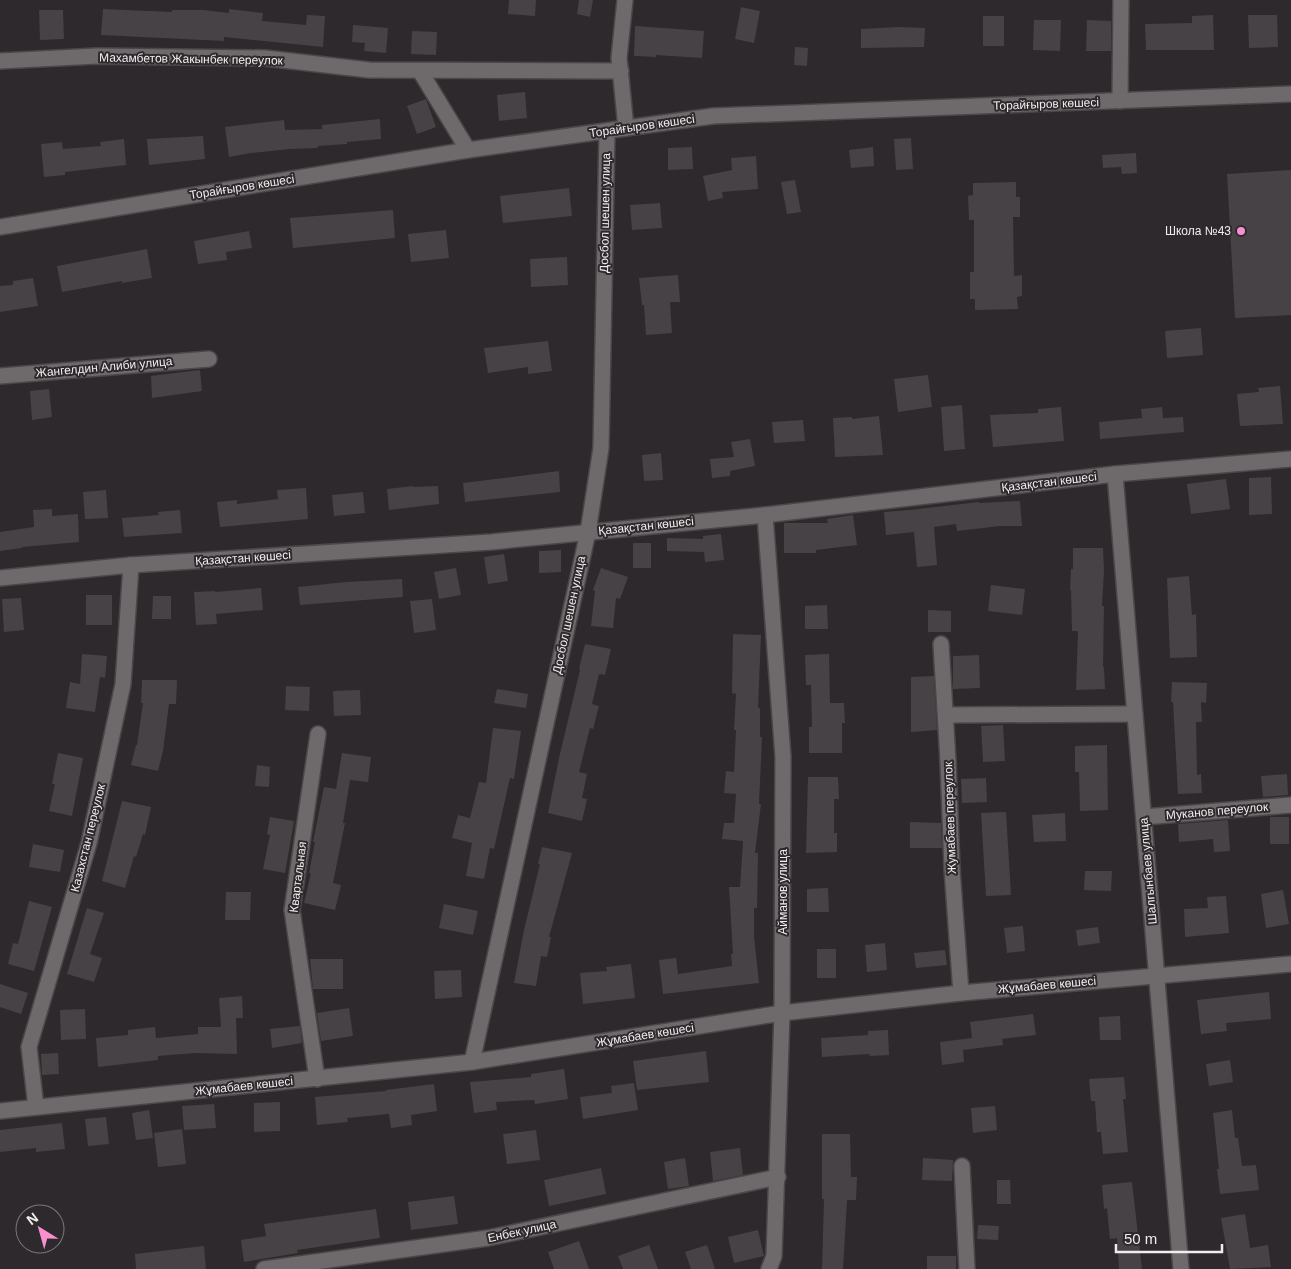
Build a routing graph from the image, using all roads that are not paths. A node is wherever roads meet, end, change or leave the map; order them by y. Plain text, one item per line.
1 (625, 0) edge
2 (1121, 0) edge
3 (0, 61) edge
4 (420, 71) junction
5 (621, 71) junction
6 (1291, 94) edge
7 (1120, 101) junction
8 (626, 128) junction
9 (607, 131) junction
10 (468, 150) junction
11 (0, 227) edge
12 (209, 359) dead end
13 (0, 376) edge
14 (1291, 459) edge
15 (1115, 474) junction
16 (765, 515) junction
17 (588, 532) junction
18 (131, 565) junction
19 (0, 578) edge
20 (941, 644) dead end
21 (1135, 714) junction
22 (946, 715) junction
23 (318, 734) dead end
24 (1291, 805) edge
25 (1144, 817) junction
26 (1291, 964) edge
27 (1157, 975) junction
28 (961, 993) junction
29 (782, 1013) junction
30 (472, 1062) junction
31 (317, 1079) junction
32 (36, 1107) junction
33 (0, 1111) edge
34 (962, 1166) dead end
35 (778, 1177) junction
36 (264, 1269) edge
37 (769, 1269) edge
38 (967, 1269) edge
39 (1181, 1269) edge

1 - 5 street
2 - 7 street
3 - 4 street, Махамбетов Жакынбек переулок
4 - 5 street, Махамбетов Жакынбек переулок
4 - 10 street
5 - 8 street
6 - 7 street, Торайғыров көшесі
7 - 8 street, Торайғыров көшесі
8 - 9 street, Торайғыров көшесі
9 - 10 street, Торайғыров көшесі
9 - 17 street, Досбол шешен улица
10 - 11 street, Торайғыров көшесі
12 - 13 street, Жангелдин Алиби улица
14 - 15 street, Қазақстан көшесі
15 - 16 street, Қазақстан көшесі
15 - 21 street, Шалгынбаев улица
16 - 17 street, Қазақстан көшесі
16 - 29 street, Айманов улица
17 - 18 street, Қазақстан көшесі
17 - 30 street, Досбол шешен улица
18 - 19 street, Қазақстан көшесі
18 - 32 street, Казахстан переулок
20 - 22 street, Жумабаев переулок
21 - 22 street
21 - 25 street, Шалгынбаев улица
22 - 28 street, Жумабаев переулок
23 - 31 street, Квартальная
24 - 25 street, Муканов переулок
25 - 27 street, Шалгынбаев улица
26 - 27 street, Жұмабаев көшесі
27 - 28 street, Жұмабаев көшесі
27 - 39 street, Шалгынбаев улица
28 - 29 street, Жұмабаев көшесі
29 - 30 street, Жұмабаев көшесі
29 - 35 street, Айманов улица
30 - 31 street, Жұмабаев көшесі
31 - 32 street, Жұмабаев көшесі
32 - 33 street, Жұмабаев көшесі
34 - 38 street
35 - 36 street, Енбек улица
35 - 37 street, Айманов улица

